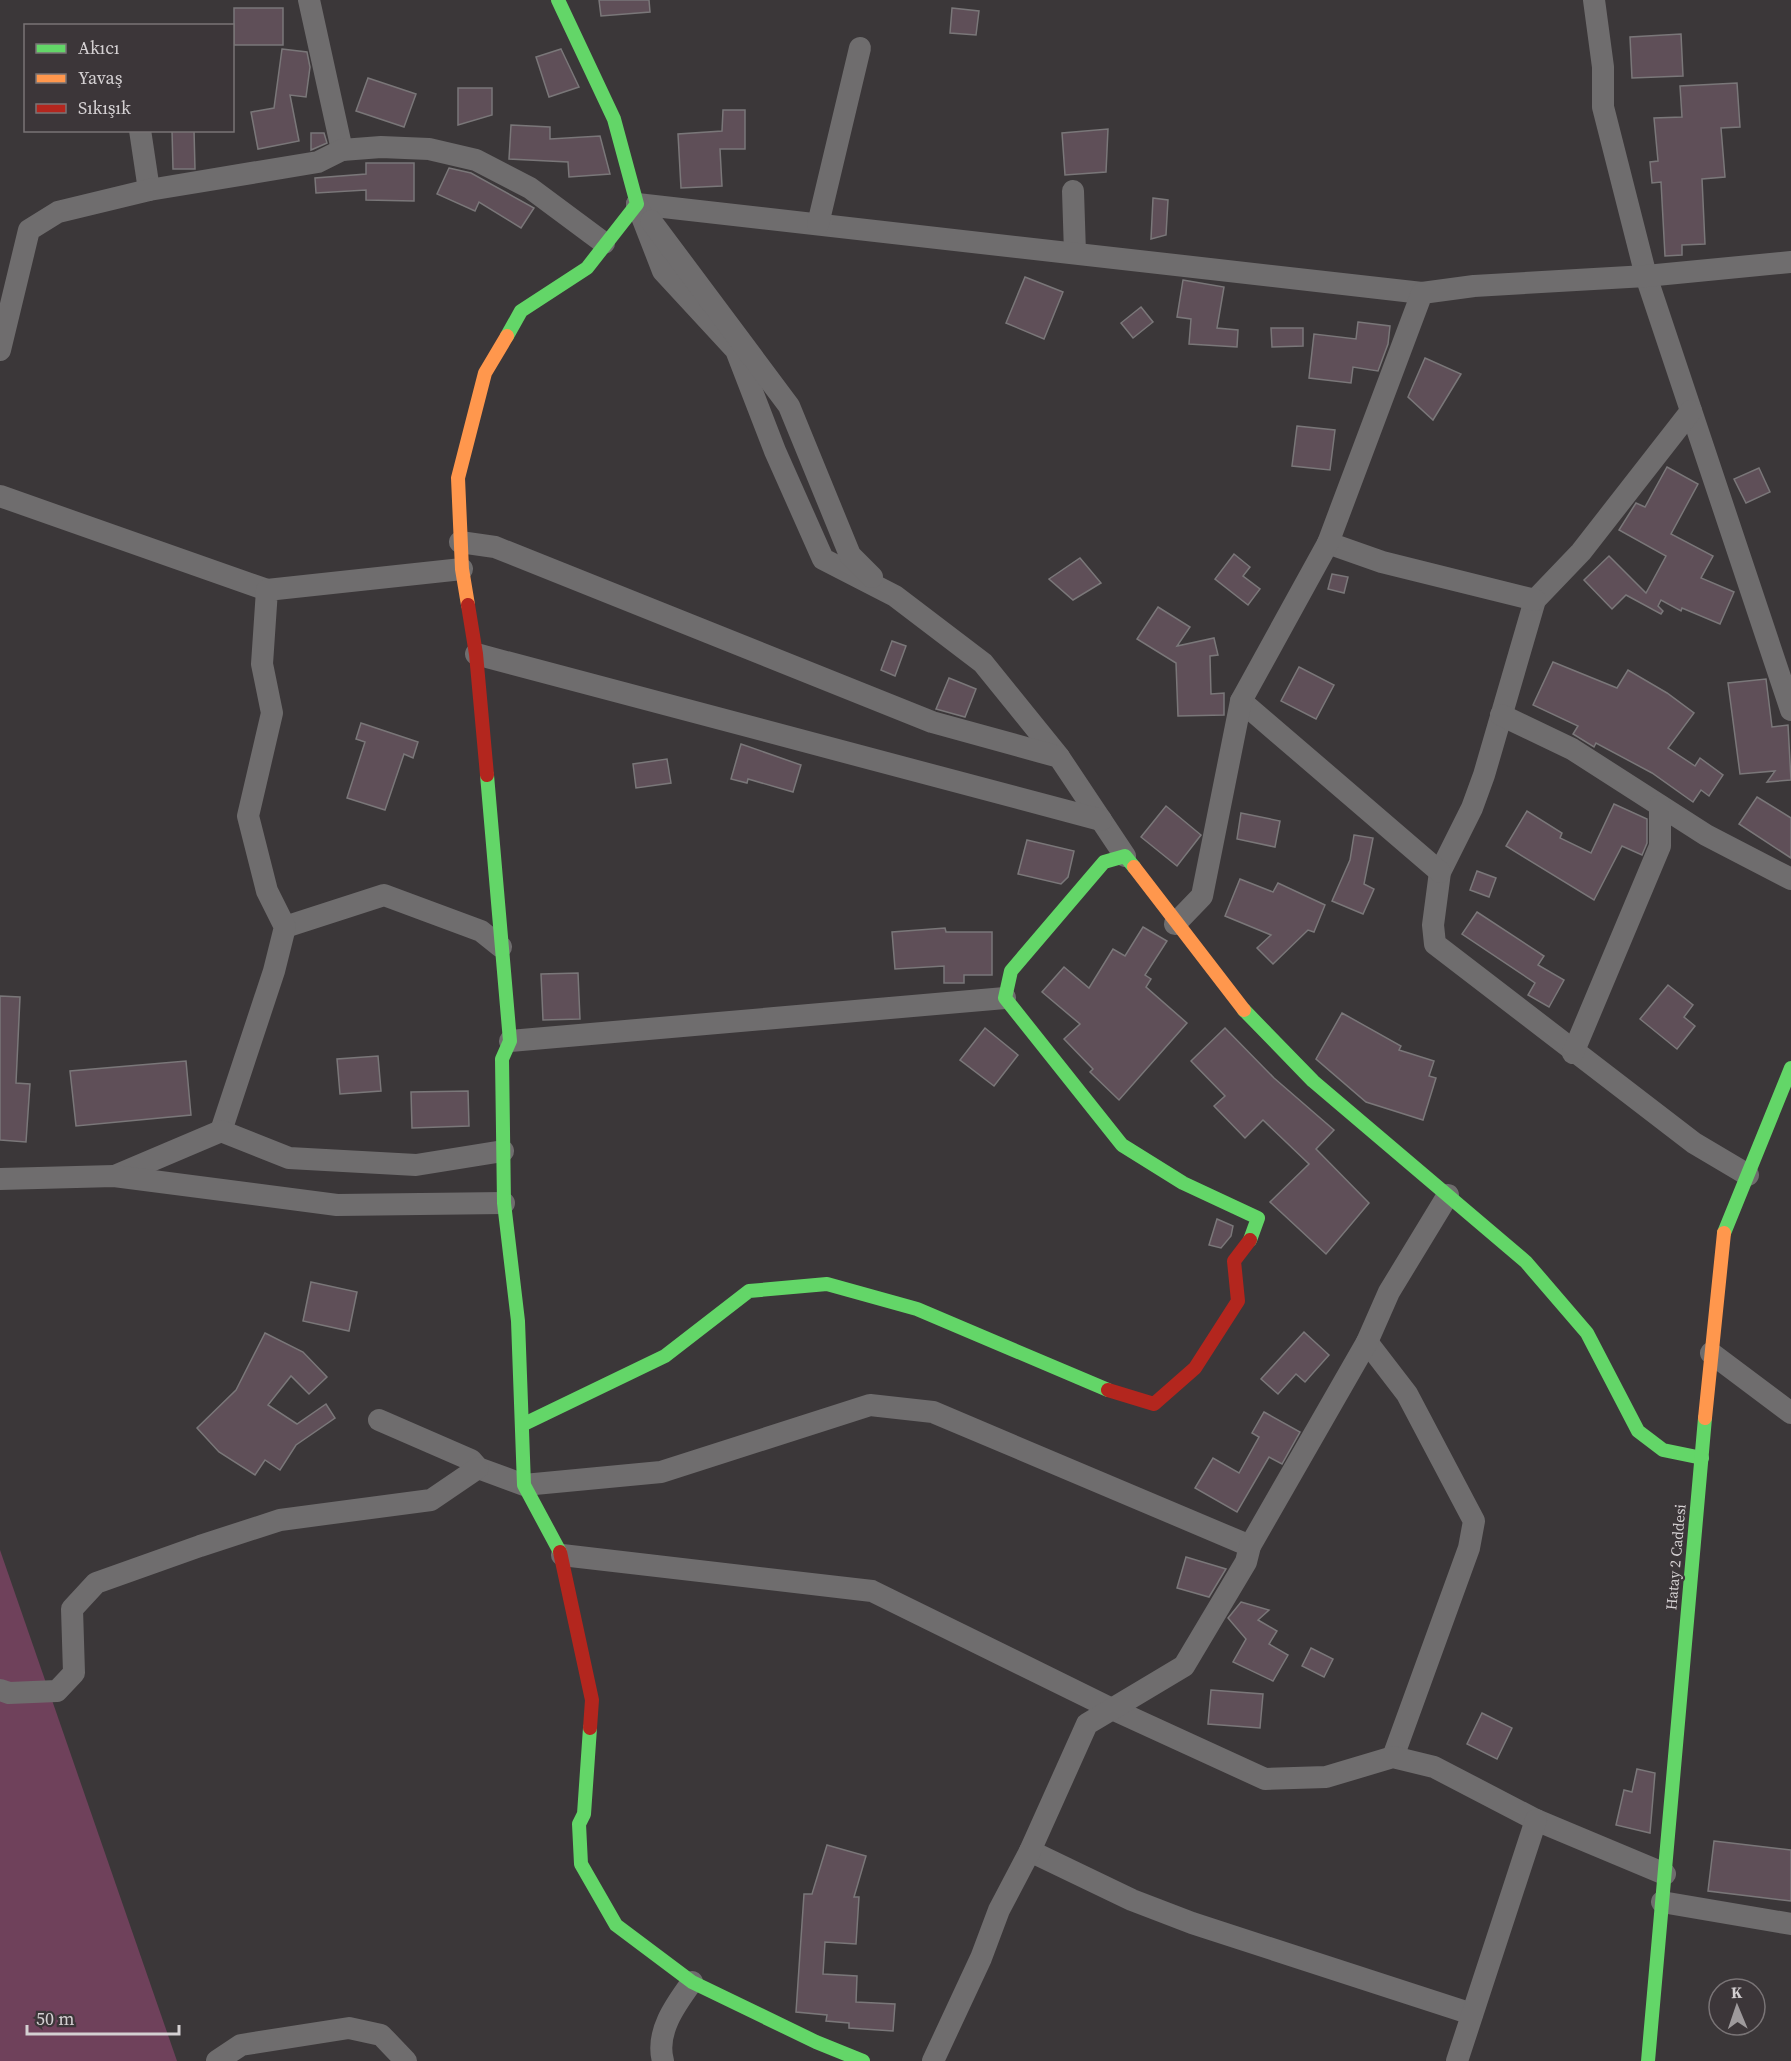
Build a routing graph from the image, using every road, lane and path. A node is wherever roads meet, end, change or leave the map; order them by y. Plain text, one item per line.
1 (309, 0) edge
2 (558, 0) edge
3 (1594, 0) edge
4 (860, 48) dead end
5 (140, 132) edge
6 (342, 150) junction
7 (149, 189) junction
8 (1073, 191) dead end
9 (637, 204) junction
10 (818, 224) junction
11 (604, 243) junction
12 (1075, 253) junction
13 (1791, 262) edge
14 (1646, 276) junction
15 (1422, 292) junction
16 (0, 350) edge
17 (1691, 411) junction
18 (0, 496) edge
19 (460, 542) junction
20 (1328, 543) junction
21 (462, 569) junction
22 (267, 590) junction
23 (1535, 600) junction
24 (476, 654) junction
25 (1240, 701) junction
26 (1791, 710) edge
27 (1501, 715) junction
28 (1059, 757) junction
29 (1660, 806) junction
30 (1101, 820) junction
31 (1125, 856) junction
32 (1440, 872) junction
33 (1791, 879) edge
34 (1175, 924) junction
35 (285, 927) junction
36 (501, 947) junction
37 (1005, 998) junction
38 (510, 1041) junction
39 (1574, 1053) junction
40 (1791, 1068) edge
41 (221, 1131) junction
42 (503, 1151) junction
43 (1748, 1175) junction
44 (114, 1176) junction
45 (0, 1179) edge
46 (1448, 1195) junction
47 (504, 1203) junction
48 (1367, 1342) junction
49 (1711, 1353) junction
50 (1791, 1413) edge
51 (379, 1420) dead end
52 (522, 1425) junction
53 (1702, 1458) junction
54 (478, 1468) junction
55 (524, 1485) junction
56 (1250, 1546) junction
57 (562, 1555) junction
58 (0, 1690) edge
59 (1110, 1708) junction
60 (1393, 1757) junction
61 (1536, 1820) junction
62 (1030, 1851) junction
63 (1665, 1874) junction
64 (1662, 1902) junction
65 (1791, 1924) edge
66 (692, 1982) junction
67 (1472, 2014) junction
68 (217, 2061) edge
69 (406, 2061) edge
70 (663, 2061) edge
71 (863, 2061) edge
72 (933, 2061) edge
73 (1457, 2061) edge
74 (1648, 2061) edge

1 - 6 street
2 - 9 street
3 - 14 street
4 - 10 street
5 - 7 street
6 - 7 street
6 - 11 street
7 - 16 street
8 - 12 street
9 - 10 street
9 - 11 street
9 - 28 street
10 - 12 street
11 - 19 street
12 - 15 street
13 - 14 street
14 - 15 street
14 - 17 street
15 - 20 street
17 - 23 street
17 - 26 street
18 - 22 street
19 - 21 street
19 - 28 street
20 - 23 street
20 - 25 street
21 - 22 street
21 - 24 street
22 - 35 street
23 - 27 street
24 - 30 street
24 - 36 street
25 - 32 street
25 - 34 street
27 - 29 street
27 - 32 street
28 - 30 street
29 - 33 street
29 - 39 street
30 - 31 street
31 - 34 street
31 - 37 street
32 - 39 street
34 - 46 street
35 - 36 street
35 - 41 street
36 - 38 street
37 - 38 street
37 - 52 street
38 - 42 street
39 - 43 street
40 - 43 street, Hatay 2 Caddesi
41 - 42 street
41 - 44 street
42 - 47 street
43 - 49 street, Hatay 2 Caddesi
44 - 45 street
44 - 47 street
46 - 48 street
46 - 53 street
47 - 52 street
48 - 56 street
48 - 60 street
49 - 50 street
49 - 53 street, Hatay 2 Caddesi
51 - 54 street
52 - 55 street
53 - 63 street, Hatay 2 Caddesi
54 - 55 street
54 - 58 street
55 - 56 street
55 - 57 street
56 - 59 street
57 - 59 street
57 - 66 street
59 - 60 street
59 - 62 street
60 - 61 street
61 - 63 street
61 - 67 street
62 - 67 street
62 - 72 street
63 - 64 street, Hatay 2 Caddesi
64 - 65 street
64 - 74 street, Hatay 2 Caddesi
66 - 70 street
66 - 71 street
67 - 73 street
68 - 69 street

